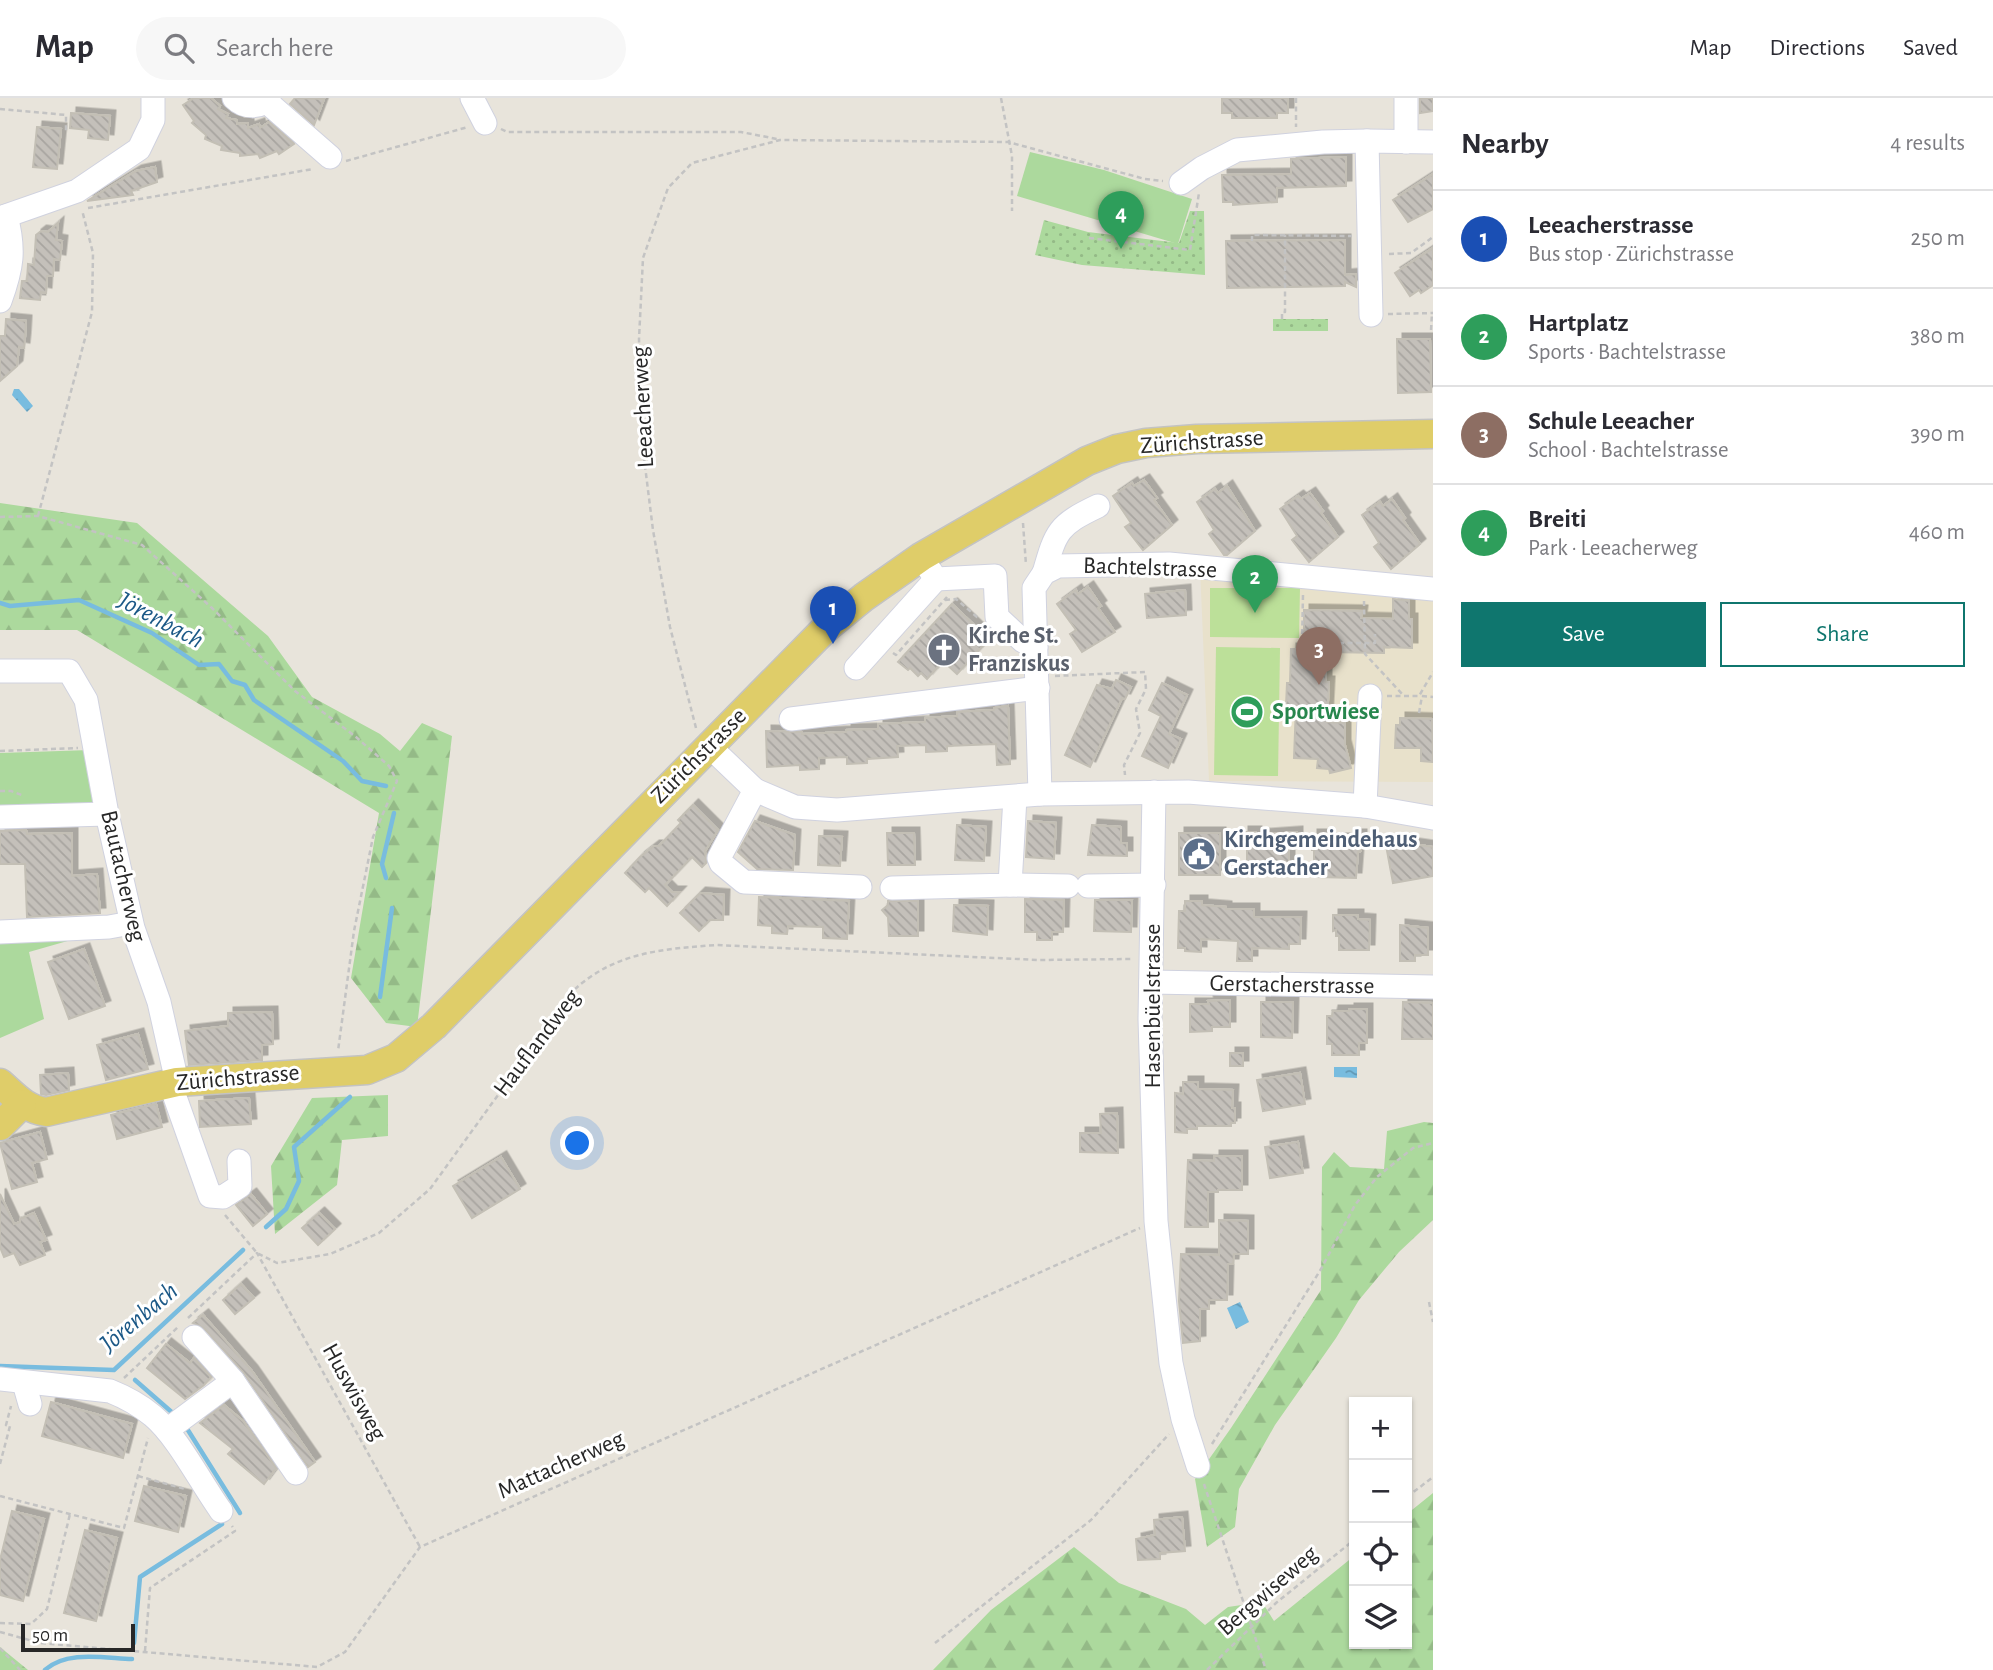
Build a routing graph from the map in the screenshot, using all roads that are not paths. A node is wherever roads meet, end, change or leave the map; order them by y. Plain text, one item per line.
1 (153, 98) edge
2 (234, 98) edge
3 (472, 98) edge
4 (1406, 98) edge
5 (268, 100) edge
6 (485, 123) road end
7 (1367, 141) junction
8 (1406, 142) junction
9 (1433, 142) edge
10 (330, 162) road end
11 (1188, 178) road end
12 (3, 217) edge
13 (0, 301) edge
14 (1371, 315) road end
15 (1433, 434) edge
16 (1098, 506) dead end
17 (934, 579) junction
18 (1039, 581) junction
19 (1425, 589) edge
20 (1036, 647) junction
21 (856, 668) dead end
22 (0, 671) edge
23 (1037, 682) junction
24 (1370, 705) road end
25 (790, 719) dead end
26 (709, 746) junction
27 (755, 790) junction
28 (1154, 792) junction
29 (1040, 794) junction
30 (1015, 797) junction
31 (1365, 806) junction
32 (107, 814) junction
33 (0, 817) edge
34 (1433, 818) edge
35 (1010, 885) junction
36 (1154, 885) junction
37 (860, 887) dead end
38 (892, 888) dead end
39 (131, 923) junction
40 (0, 932) edge
41 (1152, 970) junction
42 (1433, 986) edge
43 (174, 1082) junction
44 (0, 1083) edge
45 (22, 1104) junction
46 (0, 1126) edge
47 (239, 1161) dead end
48 (194, 1337) dead end
49 (233, 1381) junction
50 (18, 1387) edge
51 (160, 1423) junction
52 (1198, 1466) road end
53 (296, 1473) dead end
54 (221, 1511) road end

1 - 12 street
2 - 5 street
3 - 6 street
4 - 8 street
5 - 10 street
7 - 8 street
7 - 11 street
7 - 14 street
8 - 9 street
12 - 13 street
15 - 17 main road, Zürichstrasse
16 - 18 street
17 - 20 street
17 - 21 street
17 - 26 main road, Zürichstrasse
18 - 19 street, Bachtelstrasse
18 - 20 street
20 - 23 street
22 - 32 street, Bautacherweg
23 - 25 street
23 - 29 street
24 - 31 street
26 - 27 street
26 - 43 main road, Zürichstrasse
27 - 30 street
27 - 37 street
28 - 29 street
28 - 31 street
28 - 36 street, Hasenbüelstrasse
29 - 30 street
30 - 35 street
31 - 34 street
32 - 33 street
32 - 39 street, Bautacherweg
35 - 36 street
35 - 38 street
36 - 41 street, Hasenbüelstrasse
39 - 40 street
39 - 43 street, Bautacherweg
41 - 42 street, Gerstacherstrasse
41 - 52 street, Hasenbüelstrasse
43 - 45 main road, Zürichstrasse
43 - 47 street
44 - 45 main road
45 - 46 main road
48 - 49 street
49 - 51 street
49 - 53 street
50 - 51 street
51 - 54 street

